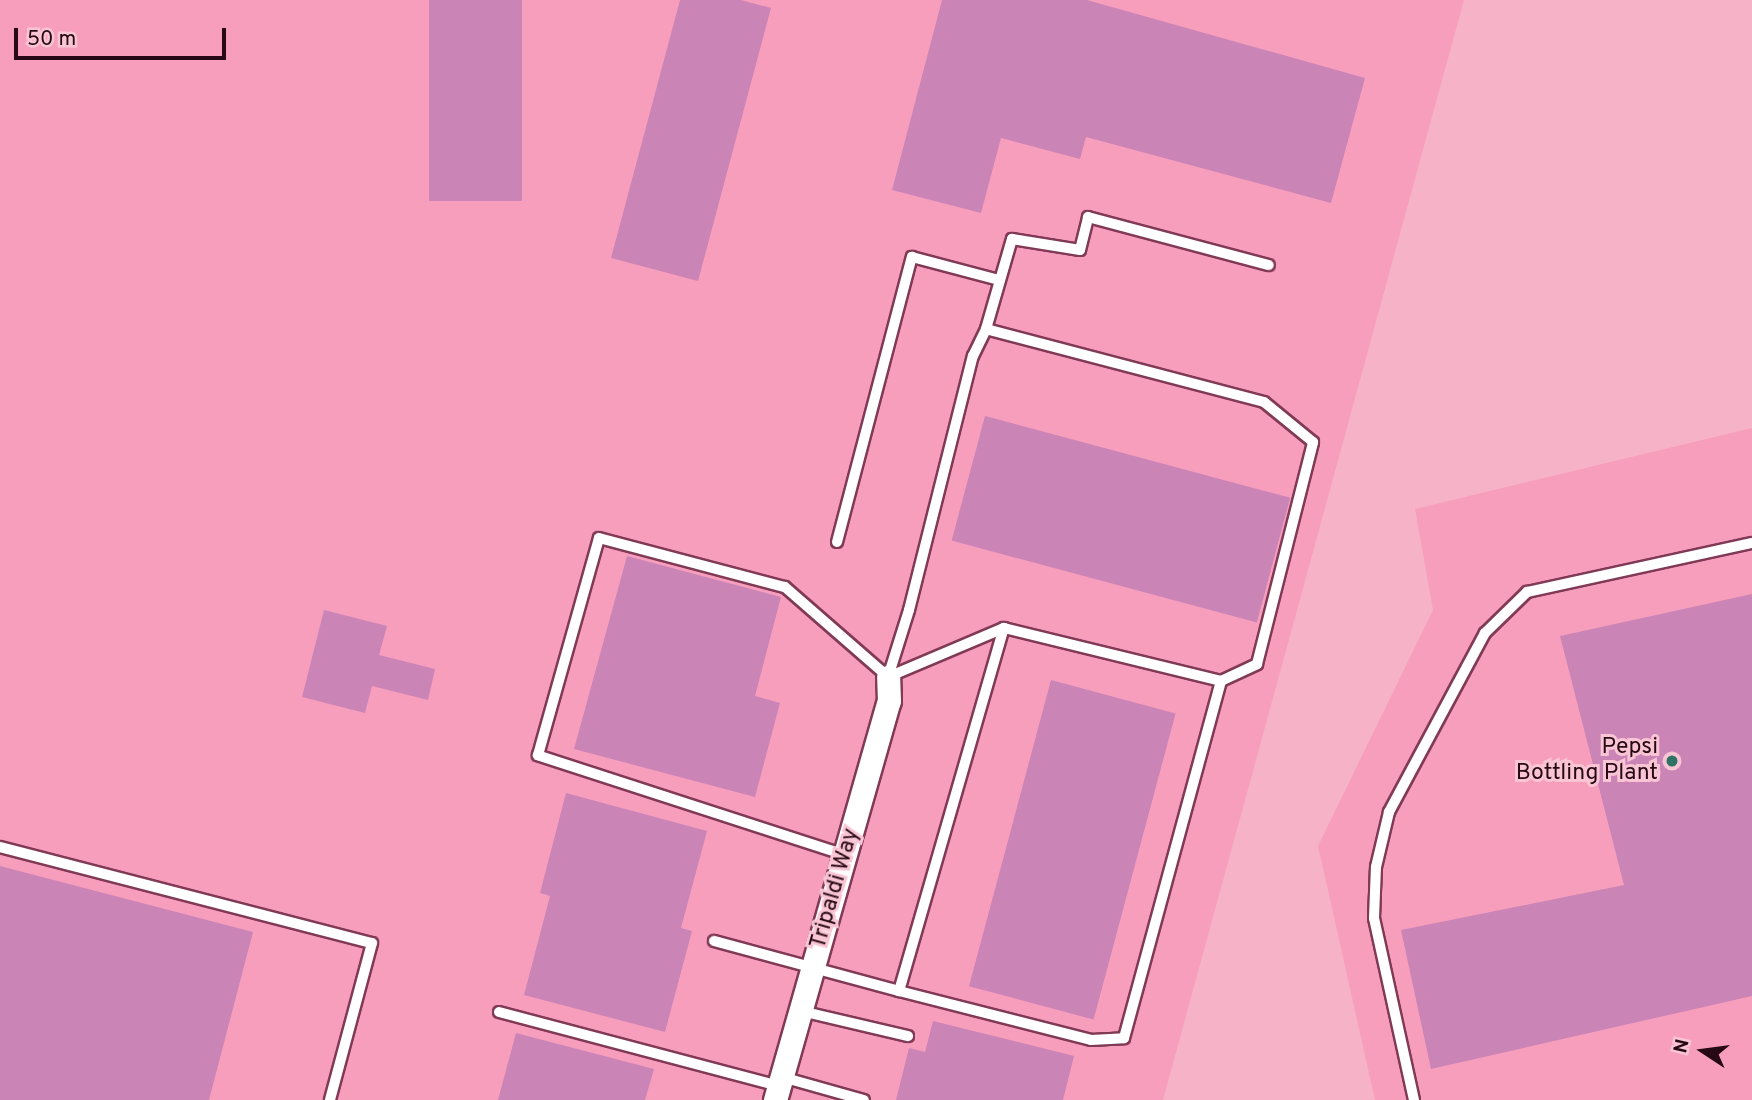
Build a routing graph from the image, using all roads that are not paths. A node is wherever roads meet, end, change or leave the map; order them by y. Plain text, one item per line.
1 (1269, 265) dead end
2 (999, 280) junction
3 (986, 330) junction
4 (837, 542) dead end
5 (1752, 543) edge
6 (1004, 628) junction
7 (888, 677) junction
8 (1221, 681) junction
9 (0, 846) edge
10 (845, 855) junction
11 (714, 941) dead end
12 (813, 968) junction
13 (900, 992) junction
14 (801, 1011) junction
15 (499, 1012) dead end
16 (908, 1036) dead end
17 (779, 1088) edge
18 (330, 1100) edge
19 (864, 1100) edge
20 (1414, 1100) edge

1 - 2 lane
2 - 3 lane
2 - 4 lane
3 - 7 lane
3 - 8 lane
5 - 20 lane
6 - 7 lane
6 - 8 lane
6 - 13 lane
7 - 10 street, Tripaldi Way
7 - 10 lane
8 - 13 lane
9 - 18 lane
10 - 12 street, Tripaldi Way
11 - 12 lane
12 - 13 lane
12 - 14 street, Tripaldi Way
14 - 16 lane
14 - 17 street, Tripaldi Way
15 - 17 lane
17 - 19 lane

